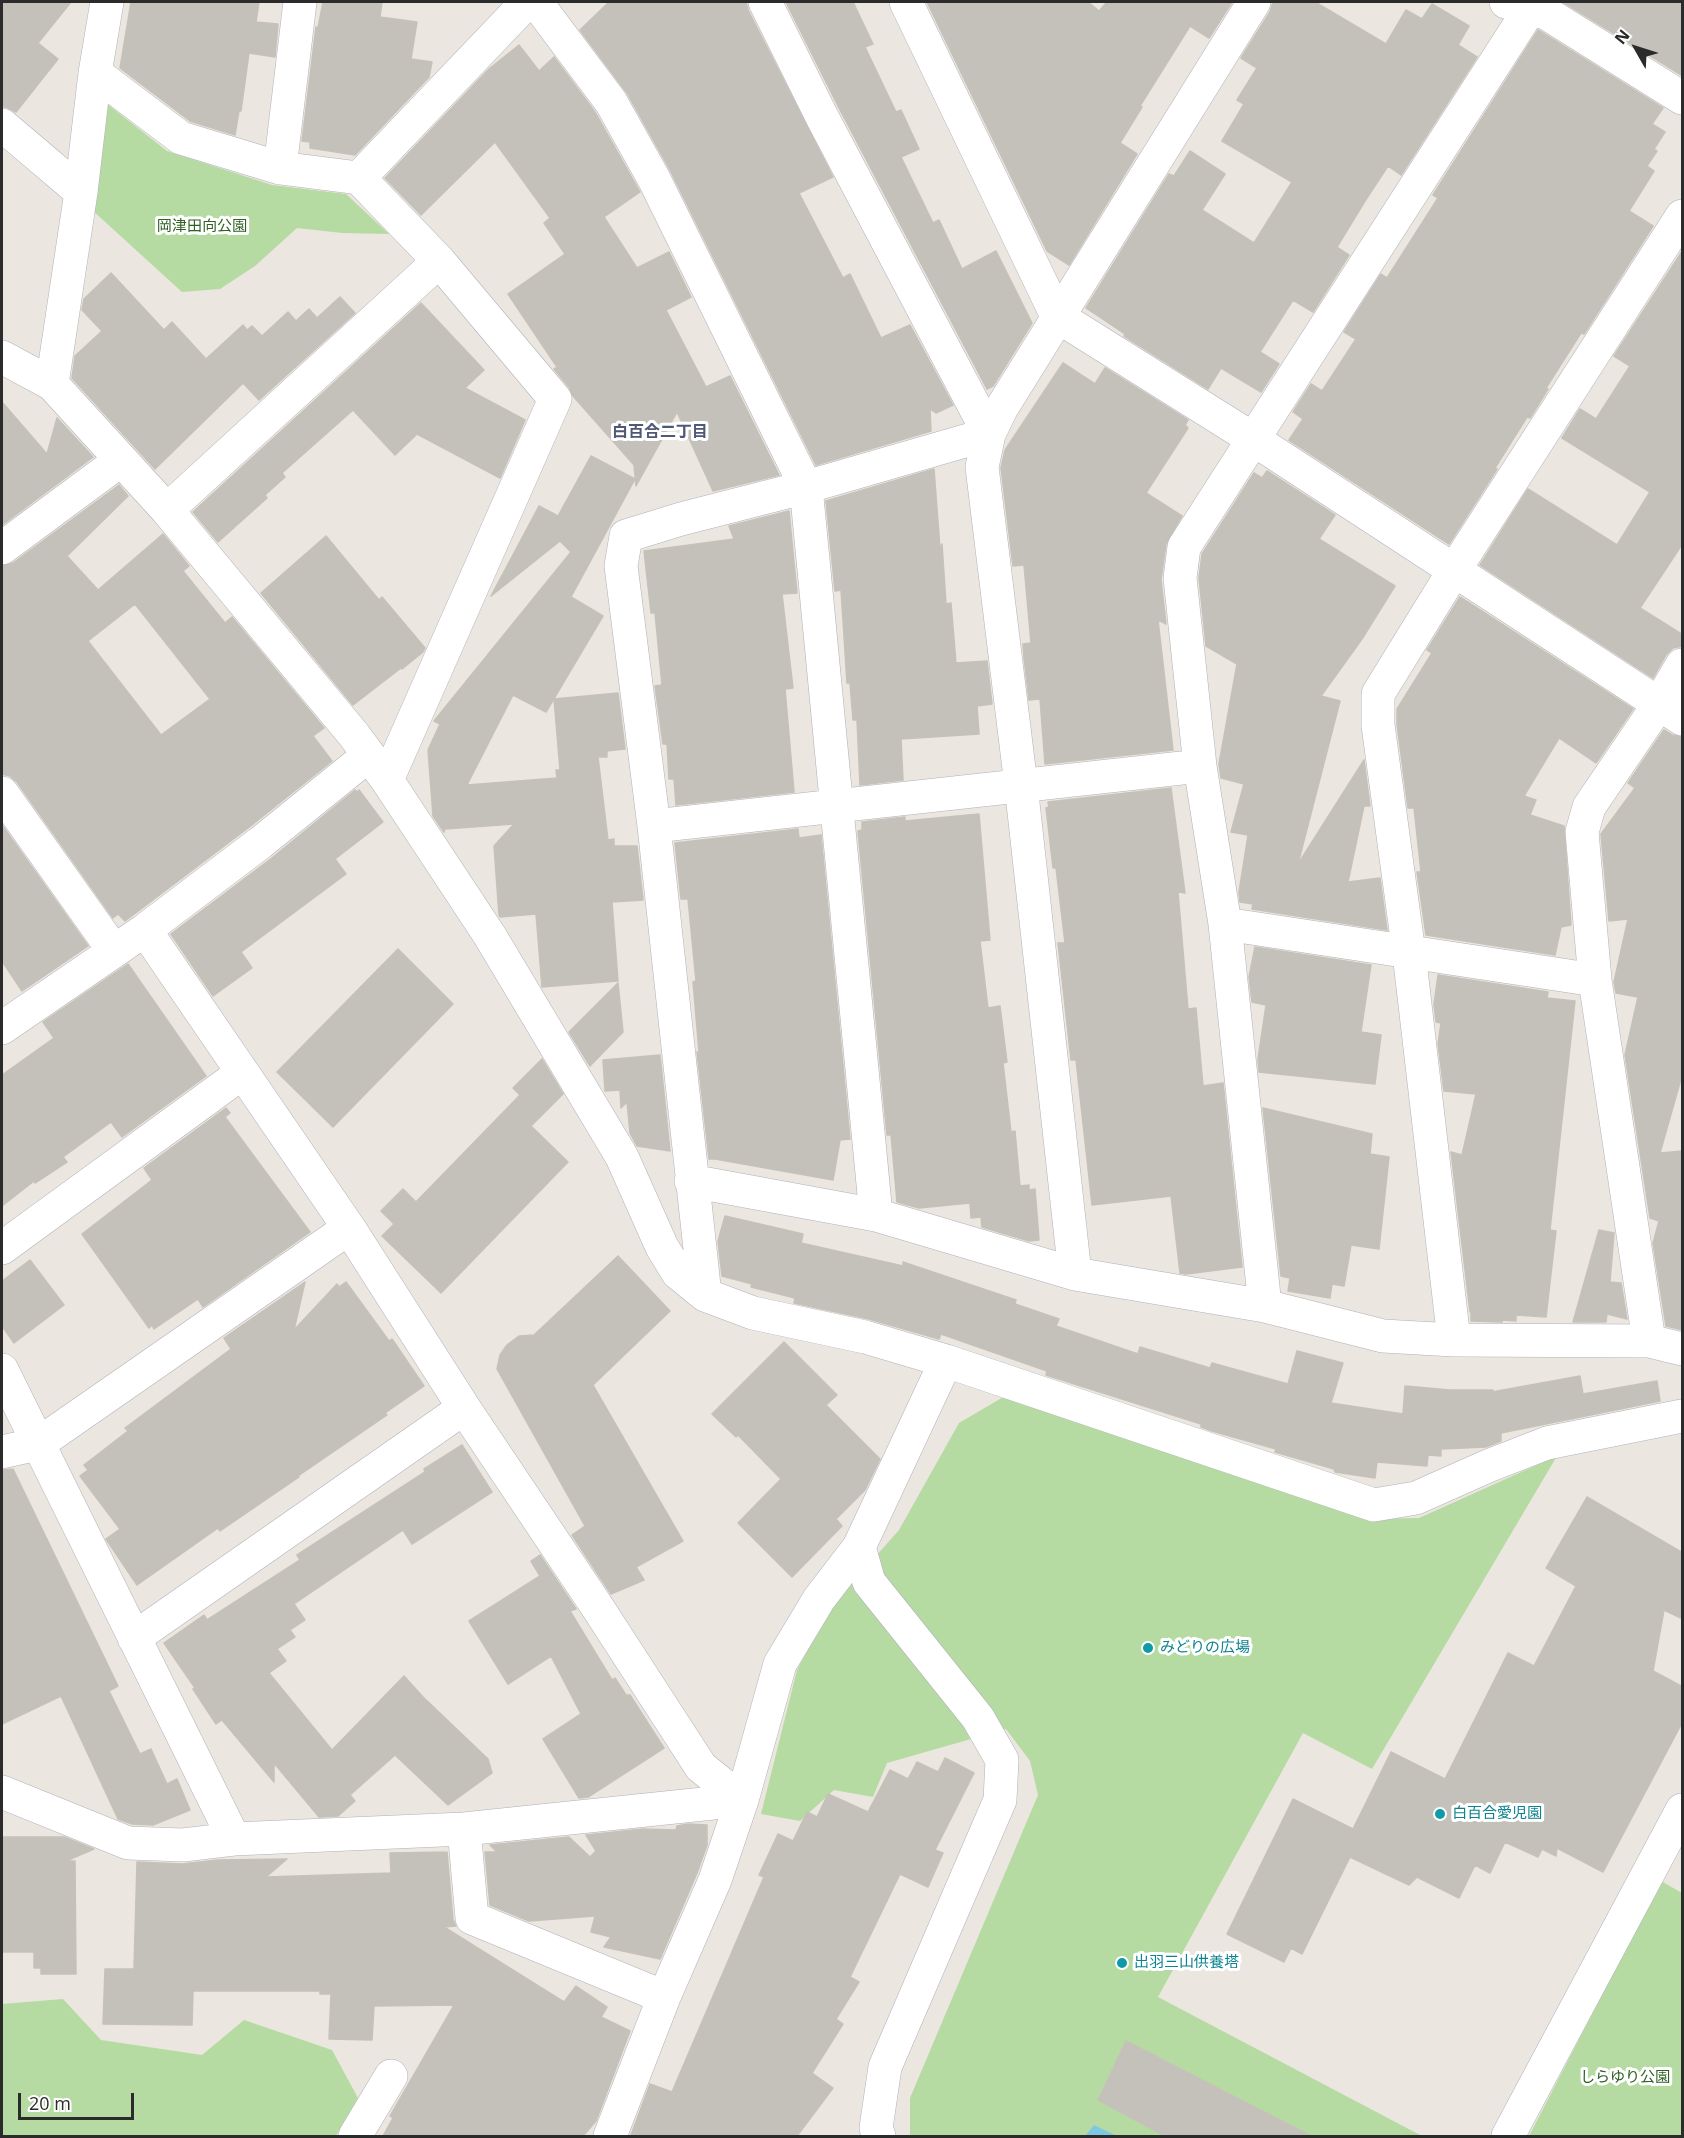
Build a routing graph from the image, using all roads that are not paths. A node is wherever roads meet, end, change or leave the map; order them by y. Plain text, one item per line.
1 (107, 2) edge
2 (300, 2) edge
3 (527, 2) edge
4 (536, 2) edge
5 (765, 2) edge
6 (906, 2) edge
7 (1254, 2) edge
8 (1518, 4) edge
9 (95, 73) junction
10 (1683, 98) edge
11 (2, 125) edge
12 (280, 168) junction
13 (359, 178) junction
14 (81, 192) junction
15 (1683, 216) edge
16 (439, 261) junction
17 (1057, 316) junction
18 (2, 357) edge
19 (52, 384) junction
20 (989, 434) junction
21 (1253, 439) junction
22 (121, 460) junction
23 (806, 487) junction
24 (167, 510) junction
25 (2, 548) edge
26 (1455, 569) junction
27 (1683, 666) edge
28 (1671, 711) edge
29 (1200, 766) junction
30 (378, 767) junction
31 (1021, 786) junction
32 (2, 795) edge
33 (837, 806) junction
34 (654, 826) junction
35 (1225, 924) junction
36 (145, 930) junction
37 (114, 951) junction
38 (1409, 953) junction
39 (1595, 980) junction
40 (2, 1028) edge
41 (242, 1072) junction
42 (692, 1181) junction
43 (876, 1215) junction
44 (349, 1228) junction
45 (2, 1248) edge
46 (1075, 1274) junction
47 (705, 1296) junction
48 (1264, 1306) junction
49 (1454, 1340) junction
50 (1649, 1341) junction
51 (1683, 1349) edge
52 (946, 1361) junction
53 (2, 1370) edge
54 (464, 1408) junction
55 (1683, 1416) edge
56 (38, 1444) junction
57 (2, 1452) edge
58 (859, 1547) junction
59 (134, 1638) junction
60 (2, 1792) edge
61 (742, 1800) junction
62 (1683, 1810) edge
63 (464, 1829) junction
64 (234, 1839) junction
65 (664, 1997) junction
66 (391, 2076) dead end
67 (355, 2136) edge
68 (610, 2136) edge
69 (879, 2136) edge
70 (1508, 2136) edge

1 - 9 street
2 - 12 street
3 - 13 street
4 - 23 street
5 - 20 street
6 - 17 street
7 - 17 street
8 - 10 street
8 - 21 street
9 - 12 street
9 - 14 street
11 - 14 street
12 - 13 street
13 - 16 street
14 - 19 street
15 - 26 street
16 - 24 street
16 - 30 street
17 - 20 street
17 - 21 street
18 - 19 street
19 - 22 street
20 - 23 street
20 - 31 street
21 - 26 street
21 - 29 street
22 - 24 street
22 - 25 street
23 - 33 street
23 - 34 street
24 - 30 street
26 - 28 street
26 - 38 street
27 - 28 street
28 - 39 street
29 - 31 street
29 - 35 street
30 - 36 street
30 - 47 street
31 - 33 street
31 - 46 street
32 - 37 street
33 - 34 street
33 - 43 street
34 - 42 street
35 - 38 street
35 - 48 street
36 - 37 street
36 - 41 street
37 - 40 street
38 - 39 street
38 - 49 street
39 - 50 street
41 - 44 street
41 - 45 street
42 - 43 street
42 - 47 street
43 - 46 street
44 - 54 street
44 - 56 street
46 - 48 street
47 - 52 street
48 - 49 street
49 - 50 street
50 - 51 street
52 - 55 street
52 - 58 street
53 - 56 street
54 - 59 street
54 - 61 street
56 - 57 street
56 - 59 street
58 - 61 street
58 - 69 street
59 - 64 street
60 - 64 street
61 - 63 street
61 - 65 street
62 - 70 street
63 - 64 street
63 - 65 street
65 - 68 street
66 - 67 street

